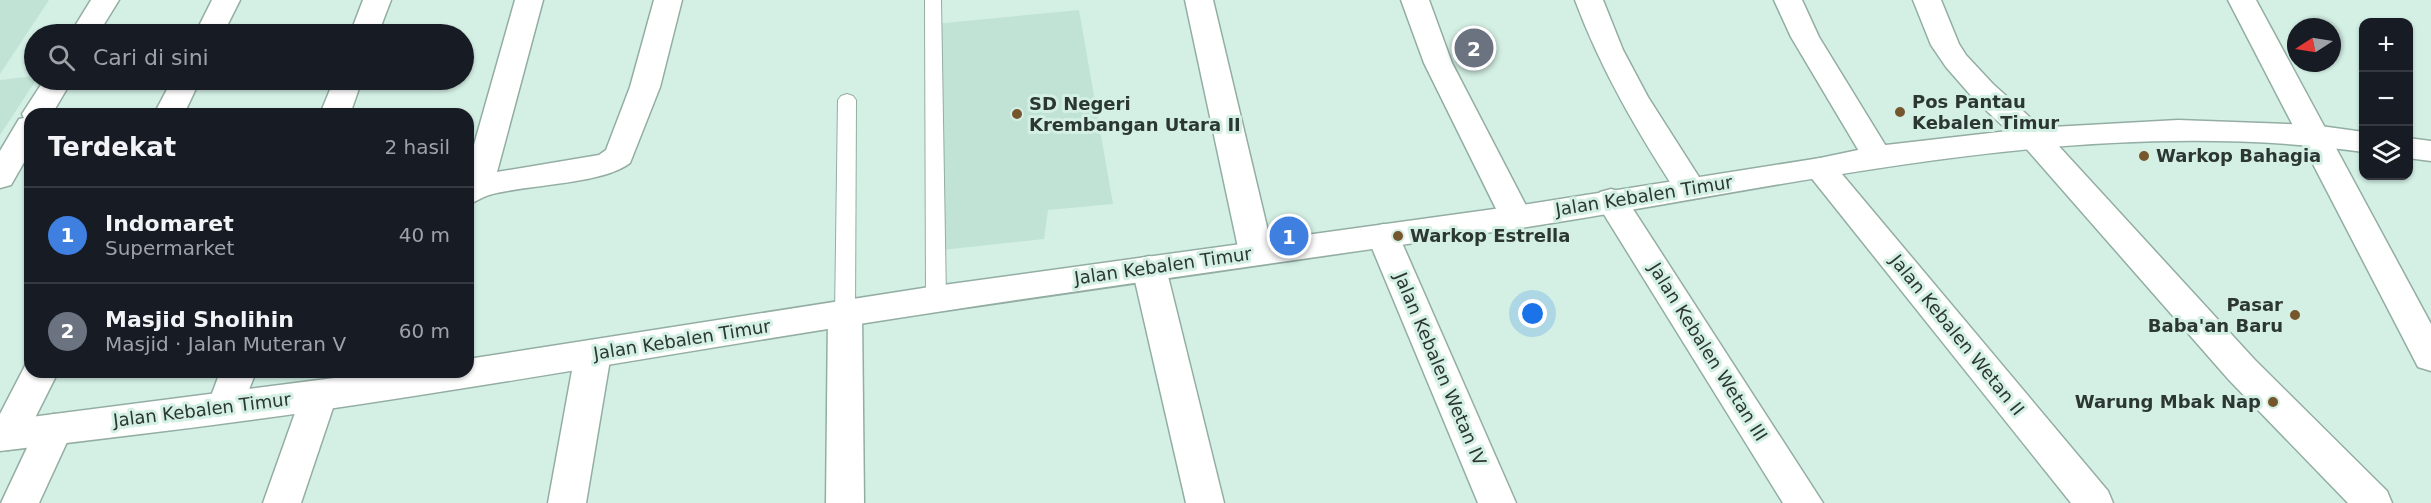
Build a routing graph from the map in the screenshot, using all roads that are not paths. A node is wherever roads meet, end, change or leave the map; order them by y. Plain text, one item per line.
1 (105, 0) edge
2 (226, 0) edge
3 (377, 0) edge
4 (530, 0) edge
5 (668, 0) edge
6 (933, 0) edge
7 (1199, 0) edge
8 (1415, 0) edge
9 (1589, 0) edge
10 (1788, 0) edge
11 (1926, 0) edge
12 (2242, 0) edge
13 (90, 24) edge
14 (214, 24) edge
15 (368, 24) edge
16 (52, 90) edge
17 (181, 90) edge
18 (344, 90) edge
19 (846, 100) dead end
20 (41, 108) edge
21 (172, 108) edge
22 (337, 108) edge
23 (2313, 135) junction
24 (24, 136) edge
25 (2034, 138) junction
26 (2359, 141) edge
27 (2413, 149) edge
28 (2431, 151) edge
29 (1877, 156) junction
30 (1820, 168) junction
31 (0, 177) edge
32 (474, 186) edge
33 (1690, 188) junction
34 (474, 189) edge
35 (1611, 200) junction
36 (1516, 217) junction
37 (1383, 236) junction
38 (1256, 252) junction
39 (1149, 268) junction
40 (936, 299) junction
41 (845, 314) junction
42 (593, 354) junction
43 (2431, 357) edge
44 (474, 368) edge
45 (37, 378) edge
46 (236, 378) edge
47 (378, 379) edge
48 (319, 396) junction
49 (225, 406) junction
50 (54, 429) junction
51 (4, 435) edge
52 (20, 503) edge
53 (282, 503) edge
54 (567, 503) edge
55 (845, 503) edge
56 (1205, 503) edge
57 (1497, 503) edge
58 (1804, 503) edge
59 (2094, 503) edge
60 (2373, 503) edge

1 - 13 street
2 - 14 street
3 - 15 street
4 - 32 street
5 - 34 street
6 - 40 lane
7 - 38 street
8 - 36 street
9 - 33 street
10 - 29 street
11 - 25 street
12 - 23 street
16 - 20 street
17 - 21 street
18 - 22 street
19 - 41 lane
23 - 25 street, Jalan Kebalen Timur
23 - 26 street, Jalan Kebalen Timur
23 - 43 street
24 - 31 street
25 - 29 street, Jalan Kebalen Timur
25 - 60 street
27 - 28 street
29 - 30 street, Jalan Kebalen Timur
30 - 33 street, Jalan Kebalen Timur
30 - 59 street, Jalan Kebalen Wetan II
33 - 35 street, Jalan Kebalen Timur
35 - 36 street, Jalan Kebalen Timur
35 - 58 street, Jalan Kebalen Wetan III
36 - 37 street, Jalan Kebalen Timur
37 - 38 street, Jalan Kebalen Timur
37 - 57 street, Jalan Kebalen Wetan IV
38 - 39 street, Jalan Kebalen Timur
39 - 40 street, Jalan Kebalen Timur
39 - 56 street
40 - 41 street, Jalan Kebalen Timur
41 - 42 street, Jalan Kebalen Timur
41 - 55 street
42 - 44 street, Jalan Kebalen Timur
42 - 54 street
45 - 51 street
46 - 49 street
47 - 48 street, Jalan Kebalen Timur
48 - 49 street, Jalan Kebalen Timur
48 - 53 street
49 - 50 street, Jalan Kebalen Timur
50 - 51 street, Jalan Kebalen Timur
50 - 52 street

